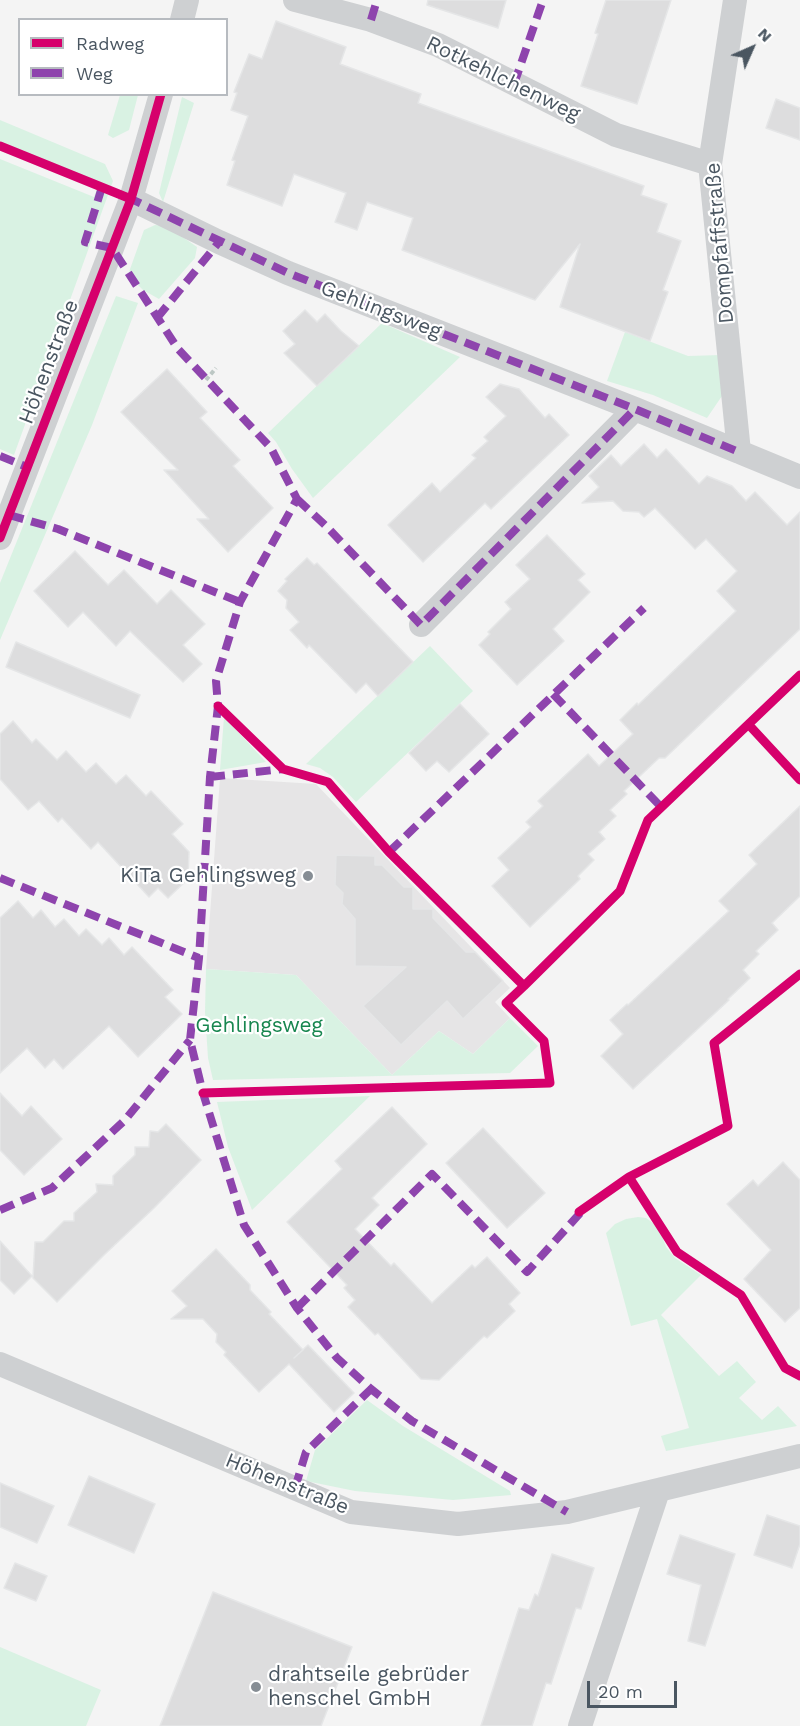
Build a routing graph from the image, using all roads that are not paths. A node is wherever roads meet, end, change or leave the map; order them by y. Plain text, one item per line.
1 (187, 0) edge
2 (295, 0) edge
3 (735, 0) edge
4 (182, 18) edge
5 (160, 96) edge
6 (710, 164) junction
7 (132, 199) junction
8 (635, 409) junction
9 (739, 452) junction
10 (800, 477) edge
11 (0, 538) edge
12 (422, 625) dead end
13 (0, 1364) edge
14 (800, 1456) edge
15 (658, 1491) junction
16 (580, 1726) edge

1 - 4 street
2 - 6 street, Rotkehlchenweg
3 - 6 street, Dompfaffstraße
5 - 7 street, Höhenstraße
6 - 9 street, Dompfaffstraße
7 - 8 street, Gehlingsweg
7 - 11 street, Höhenstraße
8 - 9 street, Gehlingsweg
8 - 12 street
9 - 10 street, Gehlingsweg
13 - 15 street, Höhenstraße
14 - 15 street, Höhenstraße
15 - 16 street

